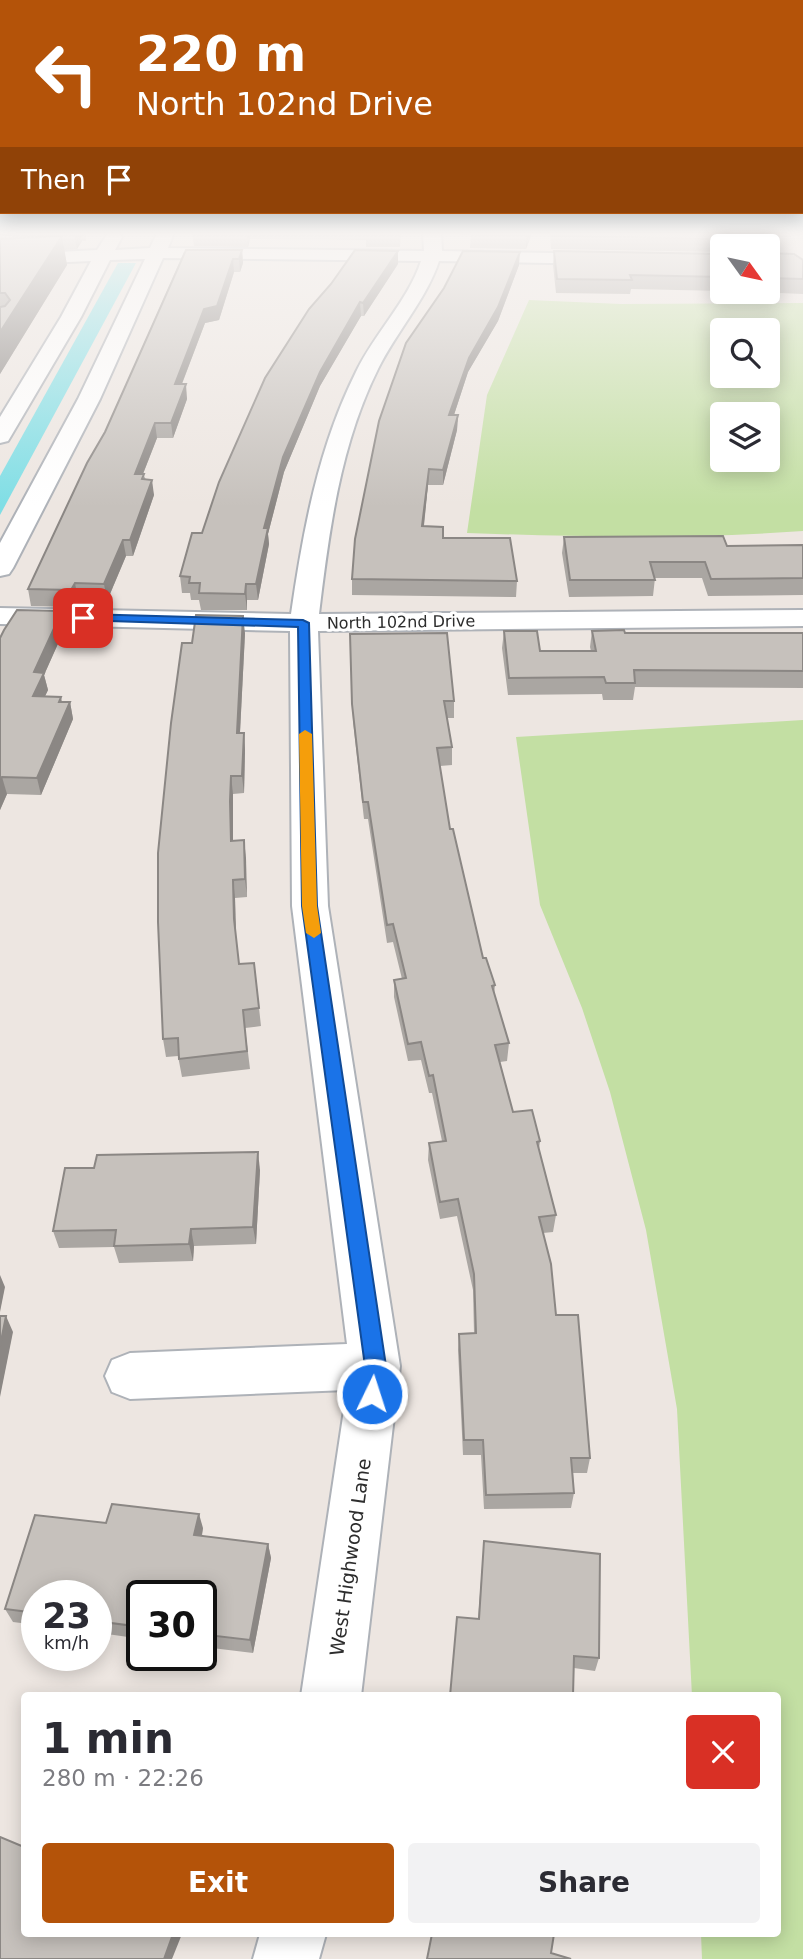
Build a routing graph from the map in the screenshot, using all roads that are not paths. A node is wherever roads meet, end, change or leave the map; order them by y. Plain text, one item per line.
1 (66, 324) edge
2 (124, 324) edge
3 (394, 324) edge
4 (10, 400) edge
5 (0, 436) edge
6 (0, 568) edge
7 (0, 616) edge
8 (803, 618) edge
9 (303, 623) junction
10 (375, 1366) junction
11 (130, 1376) dead end
12 (332, 1692) edge
13 (292, 1937) edge
14 (286, 1959) edge

1 - 4 street
2 - 6 street
3 - 9 street, West Highwood Lane
4 - 5 street
7 - 9 street, North 102nd Drive
8 - 9 street, North 102nd Drive
9 - 10 street, West Highwood Lane
10 - 11 street
10 - 12 street, West Highwood Lane
13 - 14 street

